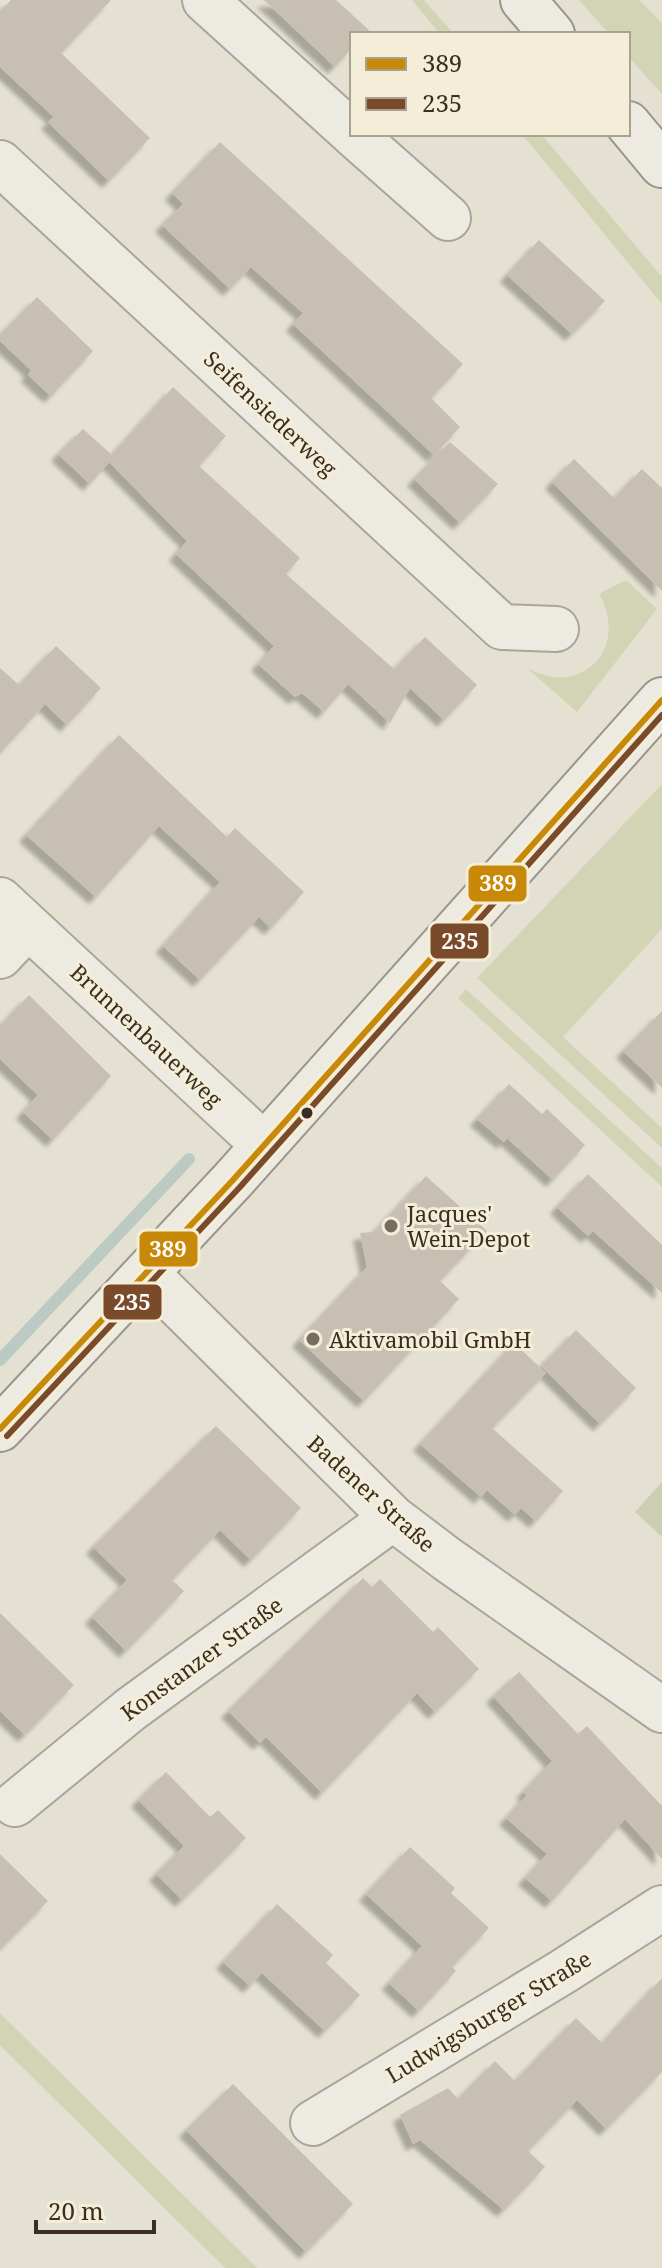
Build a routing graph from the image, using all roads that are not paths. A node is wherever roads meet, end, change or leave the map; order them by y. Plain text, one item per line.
1 (205, 0) edge
2 (523, 0) edge
3 (550, 32) edge
4 (630, 126) edge
5 (350, 132) edge
6 (354, 136) edge
7 (0, 163) edge
8 (662, 165) edge
9 (448, 218) dead end
10 (556, 629) dead end
11 (662, 700) edge
12 (9, 927) edge
13 (264, 1145) junction
14 (147, 1274) junction
15 (0, 1429) edge
16 (393, 1518) junction
17 (662, 1710) edge
18 (15, 1804) dead end
19 (662, 1908) edge
20 (313, 2123) dead end

1 - 5 street
2 - 3 street
4 - 8 street
6 - 9 street
7 - 10 street, Seifensiederweg
11 - 13 street
12 - 13 street, Brunnenbauerweg
13 - 14 street
14 - 15 street
14 - 16 street, Badener Straße
16 - 17 street, Badener Straße
16 - 18 street, Konstanzer Straße
19 - 20 street, Ludwigsburger Straße

